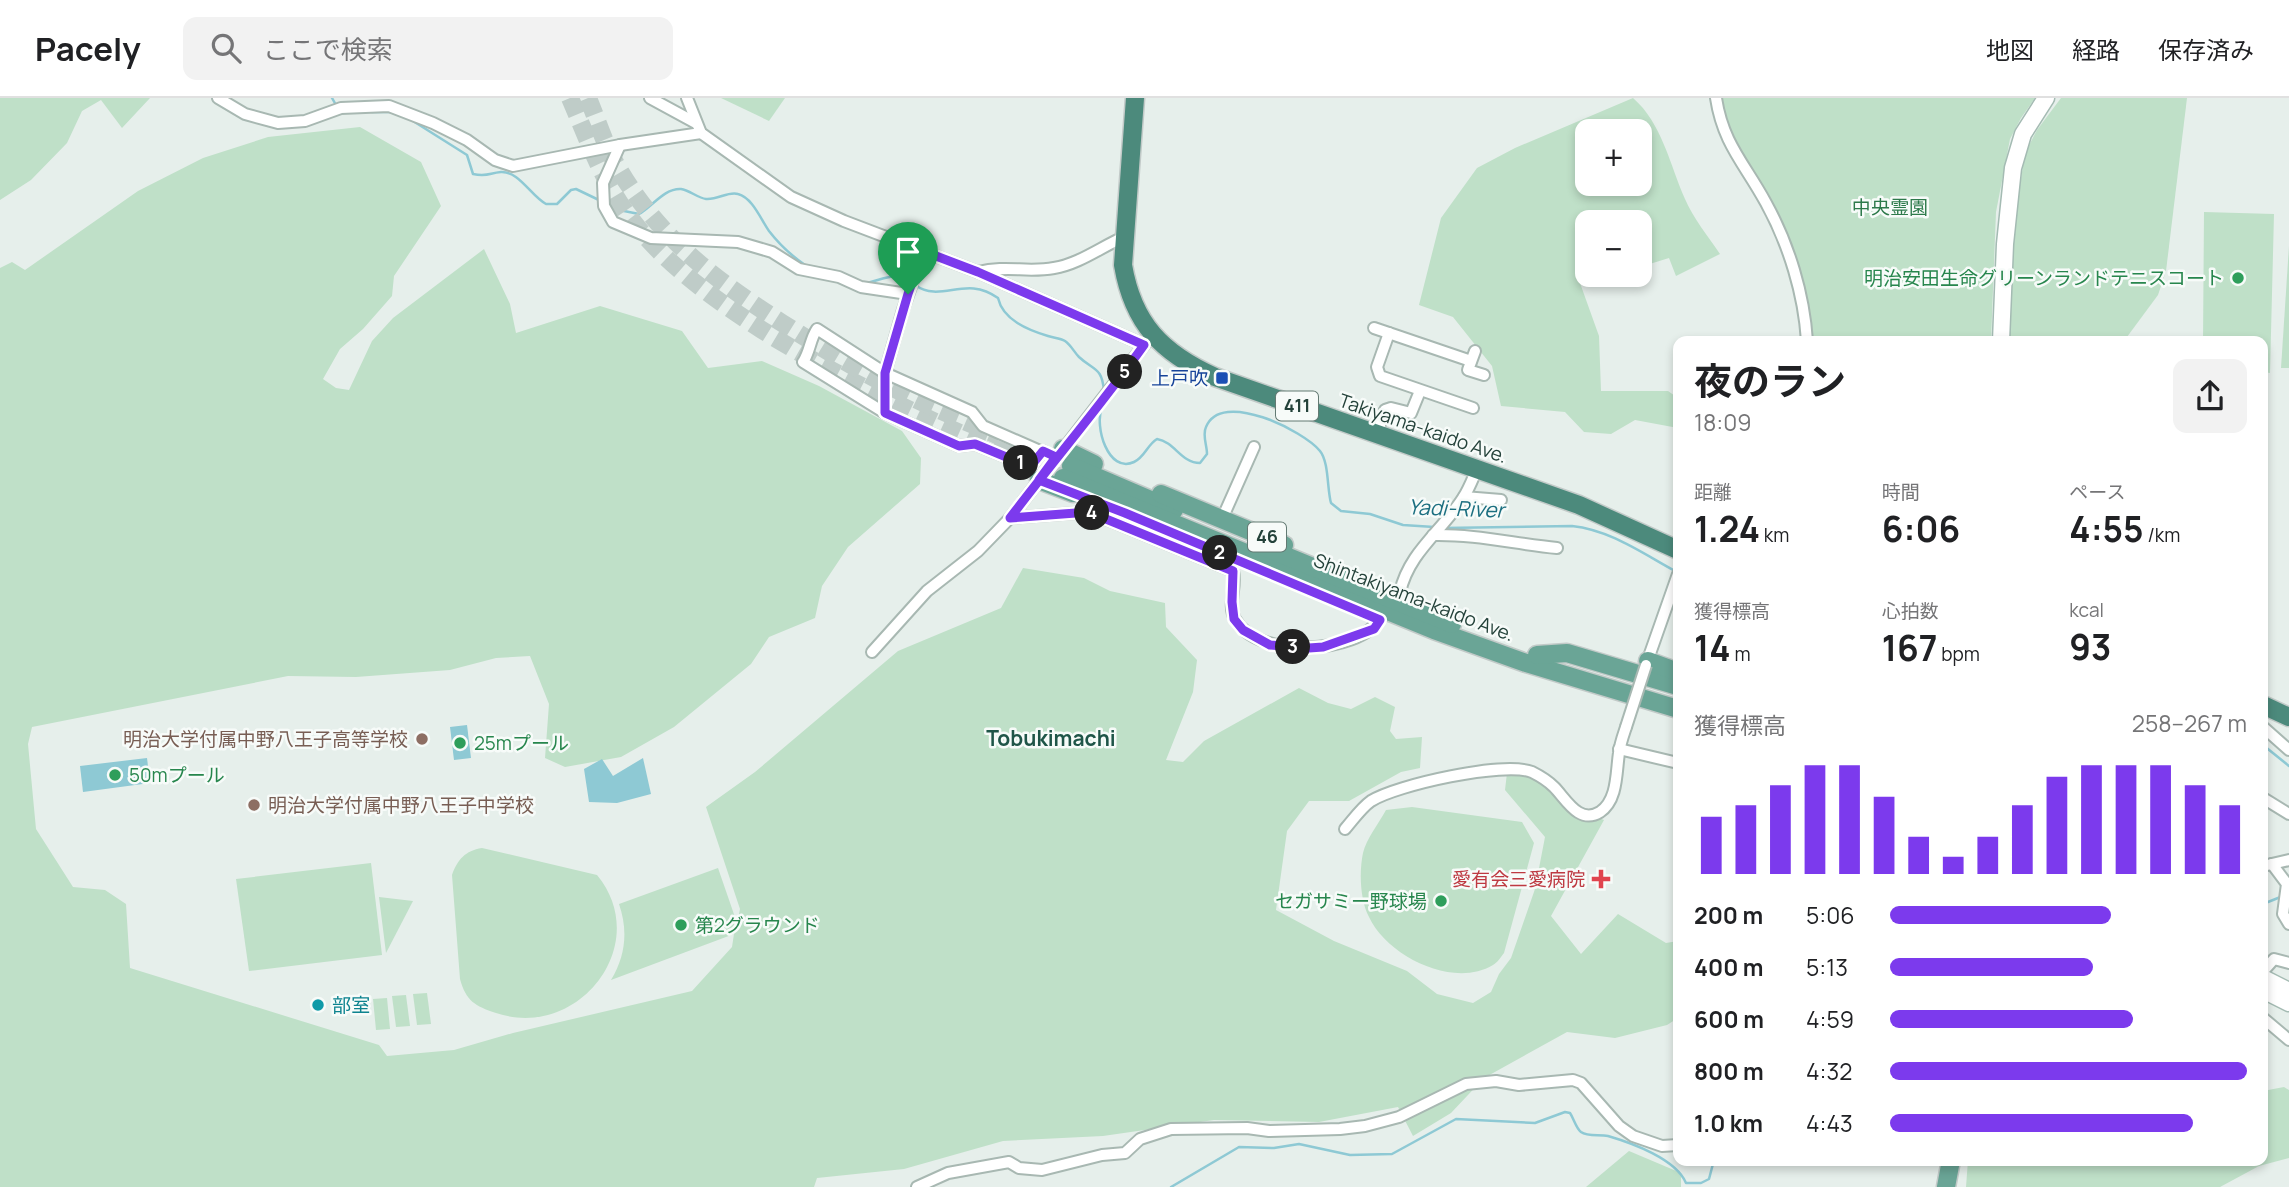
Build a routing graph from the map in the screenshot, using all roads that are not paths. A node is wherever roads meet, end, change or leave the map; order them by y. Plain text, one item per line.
1 (218, 98) edge
2 (650, 98) edge
3 (687, 98) edge
4 (1135, 98) edge
5 (1716, 98) edge
6 (2046, 98) edge
7 (340, 103) edge
8 (699, 128) junction
9 (620, 145) junction
10 (1124, 237) junction
11 (923, 251) junction
12 (978, 272) junction
13 (908, 294) junction
14 (1374, 328) dead end
15 (1389, 333) junction
16 (1806, 336) edge
17 (2001, 336) edge
18 (1148, 340) junction
19 (885, 373) junction
20 (1484, 376) dead end
21 (1420, 391) junction
22 (1473, 408) dead end
23 (885, 413) junction
24 (1377, 434) junction
25 (1254, 447) dead end
26 (1043, 451) junction
27 (1063, 462) junction
28 (1477, 469) junction
29 (1039, 480) junction
30 (1464, 497) junction
31 (1501, 500) dead end
32 (1010, 518) junction
33 (1222, 519) junction
34 (1434, 533) junction
35 (1557, 548) dead end
36 (1673, 548) edge
37 (1235, 566) junction
38 (1673, 589) edge
39 (1400, 592) junction
40 (1380, 620) junction
41 (1467, 631) junction
42 (872, 652) dead end
43 (1537, 655) junction
44 (1647, 663) junction
45 (1673, 671) edge
46 (1592, 682) junction
47 (1673, 685) edge
48 (1673, 696) edge
49 (1673, 707) edge
50 (2268, 707) edge
51 (2289, 717) edge
52 (2268, 731) edge
53 (1619, 749) junction
54 (2289, 750) edge
55 (1673, 762) edge
56 (2268, 801) edge
57 (2289, 814) edge
58 (1345, 828) dead end
59 (2289, 860) edge
60 (2268, 865) edge
61 (2286, 893) edge
62 (2289, 924) edge
63 (2289, 963) edge
64 (2268, 966) edge
65 (2268, 972) edge
66 (2268, 974) edge
67 (2289, 979) edge
68 (2289, 991) edge
69 (2268, 992) edge
70 (2289, 1003) edge
71 (2268, 1004) edge
72 (2289, 1015) edge
73 (2268, 1022) edge
74 (2289, 1040) edge
75 (1673, 1145) edge
76 (1950, 1166) edge
77 (917, 1187) edge
78 (1946, 1187) edge

1 - 7 street
2 - 8 street
3 - 8 street
4 - 10 highway, Takiyama-kaido Ave. / 411
5 - 16 street
6 - 17 main road
7 - 9 street
8 - 9 street
8 - 11 street
9 - 13 street
10 - 12 street
10 - 18 highway, Takiyama-kaido Ave. / 411
11 - 12 street
11 - 13 street
12 - 18 street
13 - 19 street
14 - 15 street
15 - 20 street
15 - 21 street
18 - 24 highway, Takiyama-kaido Ave. / 411
18 - 27 street
19 - 23 street
19 - 23 street
19 - 26 street
21 - 22 street
21 - 24 street
23 - 26 street
24 - 28 highway, Takiyama-kaido Ave. / 411
25 - 33 street
26 - 27 street
27 - 29 street
27 - 33 main road, 46
27 - 41 main road, Shintakiyama-kaido Ave. / 46
27 - 46 main road, Shintakiyama-kaido Ave. / 46
28 - 30 street
28 - 36 highway, Takiyama-kaido Ave. / 411
29 - 32 street
29 - 37 main road, 46
30 - 31 street
30 - 34 street
32 - 37 street
32 - 42 street
33 - 39 main road, 46
34 - 35 street
34 - 39 street
37 - 40 main road, 46
37 - 40 street
38 - 44 street
39 - 41 main road, 46
40 - 46 main road, 46
41 - 43 main road, Shintakiyama-kaido Ave. / 46
43 - 47 main road, 46
43 - 48 main road, Shintakiyama-kaido Ave. / 46
44 - 45 main road
44 - 53 street, bridge
46 - 49 main road, Shintakiyama-kaido Ave. / 46
50 - 51 highway
52 - 54 street
53 - 55 street
53 - 58 street
56 - 57 street
59 - 60 street
60 - 61 street
61 - 62 street
63 - 64 street
65 - 67 main road
66 - 68 main road
69 - 70 main road
71 - 72 main road
73 - 74 street
75 - 77 street
76 - 78 main road

